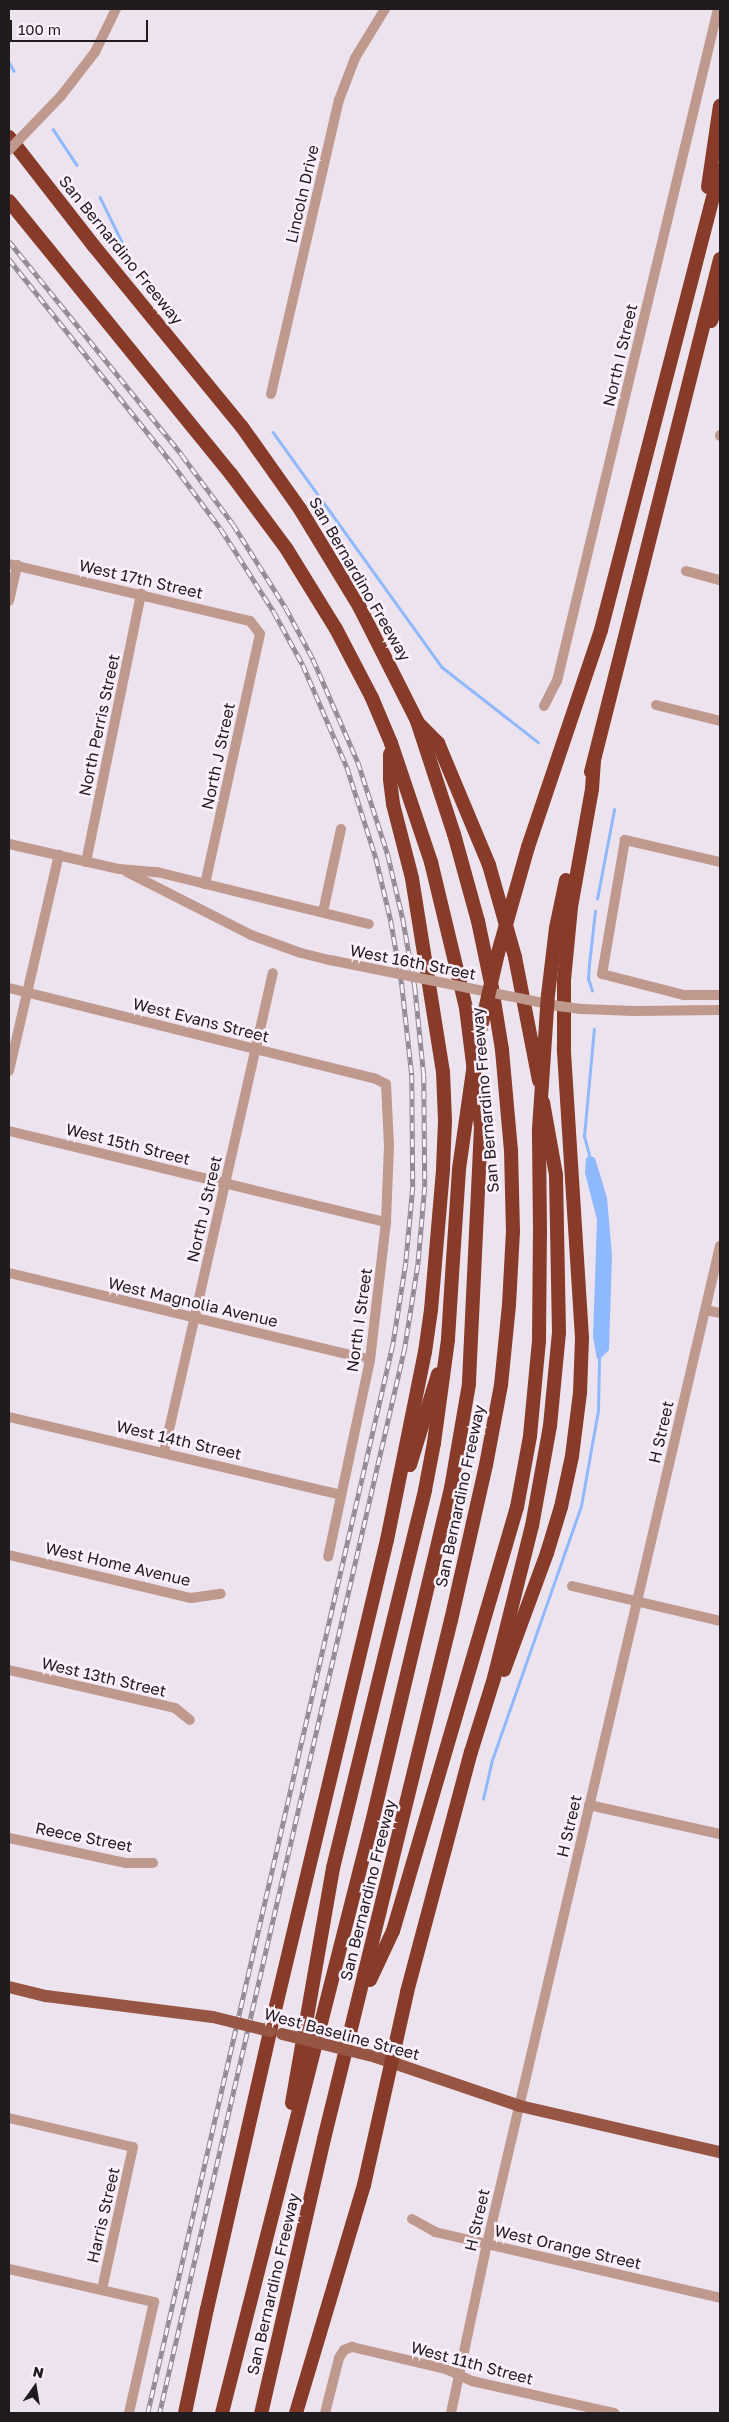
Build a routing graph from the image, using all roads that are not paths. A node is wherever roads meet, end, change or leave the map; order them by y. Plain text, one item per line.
1 (116, 9) edge
2 (385, 9) edge
3 (718, 9) edge
4 (720, 106) edge
5 (9, 137) edge
6 (9, 150) edge
7 (720, 170) edge
8 (9, 202) edge
9 (701, 244) junction
10 (720, 259) edge
11 (720, 299) edge
12 (694, 363) junction
13 (271, 394) dead end
14 (13, 564) edge
15 (686, 571) dead end
16 (720, 580) edge
17 (141, 594) junction
18 (9, 601) edge
19 (260, 634) joint
20 (656, 705) dead end
21 (544, 706) dead end
22 (720, 721) edge
23 (417, 722) junction
24 (391, 743) junction
25 (594, 763) junction
26 (341, 830) dead end
27 (9, 844) edge
28 (59, 856) junction
29 (86, 862) junction
30 (720, 862) edge
31 (119, 869) junction
32 (205, 884) junction
33 (323, 912) junction
34 (369, 924) dead end
35 (273, 973) dead end
36 (9, 988) edge
37 (26, 992) junction
38 (720, 995) edge
39 (720, 1010) edge
40 (256, 1048) junction
41 (9, 1071) edge
42 (386, 1084) joint
43 (9, 1130) edge
44 (225, 1184) junction
45 (386, 1222) junction
46 (720, 1246) edge
47 (9, 1273) edge
48 (705, 1310) junction
49 (720, 1313) edge
50 (194, 1319) junction
51 (448, 1340) junction
52 (370, 1360) junction
53 (9, 1417) edge
54 (164, 1452) junction
55 (341, 1495) junction
56 (387, 1540) junction
57 (9, 1555) edge
58 (328, 1556) dead end
59 (572, 1586) dead end
60 (221, 1594) dead end
61 (637, 1601) junction
62 (720, 1621) edge
63 (9, 1670) edge
64 (494, 1678) junction
65 (190, 1720) dead end
66 (589, 1805) junction
67 (720, 1834) edge
68 (9, 1838) edge
69 (153, 1863) dead end
70 (9, 1987) edge
71 (358, 2005) junction
72 (270, 2031) junction
73 (392, 2061) junction
74 (520, 2106) junction
75 (9, 2118) edge
76 (720, 2152) edge
77 (272, 2213) junction
78 (412, 2219) dead end
79 (487, 2244) junction
80 (9, 2268) edge
81 (102, 2289) junction
82 (720, 2298) edge
83 (459, 2375) junction
84 (129, 2413) edge
85 (185, 2413) edge
86 (222, 2413) edge
87 (261, 2413) edge
88 (296, 2413) edge
89 (325, 2413) edge
90 (451, 2413) edge
91 (614, 2413) edge

1 - 6 street, bridge
2 - 13 street, Lincoln Drive
3 - 21 street, North I Street
4 - 9 highway
5 - 23 highway, San Bernardino Freeway
7 - 9 highway
8 - 24 highway, San Bernardino Freeway
9 - 51 highway, bridge
10 - 12 highway
11 - 12 highway
12 - 25 highway
14 - 17 street, West 17th Street
14 - 18 street
15 - 16 street
17 - 19 street, West 17th Street
17 - 29 street, North Perris Street
19 - 32 street, North J Street
20 - 22 street
23 - 64 highway
23 - 71 highway, San Bernardino Freeway
24 - 56 highway
24 - 77 highway, San Bernardino Freeway
25 - 64 highway
25 - 71 highway, bridge
26 - 33 street
27 - 28 street, West 16th Street
28 - 29 street, West 16th Street
28 - 37 street
29 - 31 street, West 16th Street
30 - 38 street
31 - 32 street, West 16th Street
31 - 39 street, West 16th Street, bridge
32 - 33 street, West 16th Street
33 - 34 street, West 16th Street
35 - 40 street, North J Street
36 - 37 street, West Evans Street
37 - 40 street, West Evans Street
37 - 41 street
40 - 42 street, West Evans Street
40 - 44 street, North J Street
42 - 45 street, North I Street
43 - 44 street, West 15th Street
44 - 45 street, West 15th Street
44 - 50 street, North J Street
45 - 52 street, North I Street
46 - 48 street, H Street
47 - 50 street, West Magnolia Avenue
48 - 49 street
48 - 61 street, H Street
50 - 52 street, West Magnolia Avenue
50 - 54 street, North J Street
51 - 56 highway
51 - 77 highway
52 - 55 street, North I Street
53 - 54 street, West 14th Street
54 - 55 street, West 14th Street
55 - 58 street, North I Street
56 - 72 highway
57 - 60 street, West Home Avenue
59 - 61 street
61 - 62 street
61 - 66 street, H Street
63 - 65 street, West 13th Street
64 - 73 highway
66 - 67 street
66 - 74 street, H Street
68 - 69 street, Reece Street
70 - 72 main road, West Baseline Street, bridge
71 - 87 highway, San Bernardino Freeway
72 - 73 main road, West Baseline Street, bridge
72 - 85 highway
73 - 74 main road, West Baseline Street
73 - 88 highway
74 - 76 main road, West Baseline Street
74 - 79 street, H Street
75 - 81 street, Harris Street
77 - 86 highway, San Bernardino Freeway
78 - 79 street, West Orange Street
79 - 82 street, West Orange Street
79 - 83 street, H Street
80 - 81 street
81 - 84 street
83 - 89 street, West 11th Street
83 - 90 street, H Street
83 - 91 street, West 11th Street

